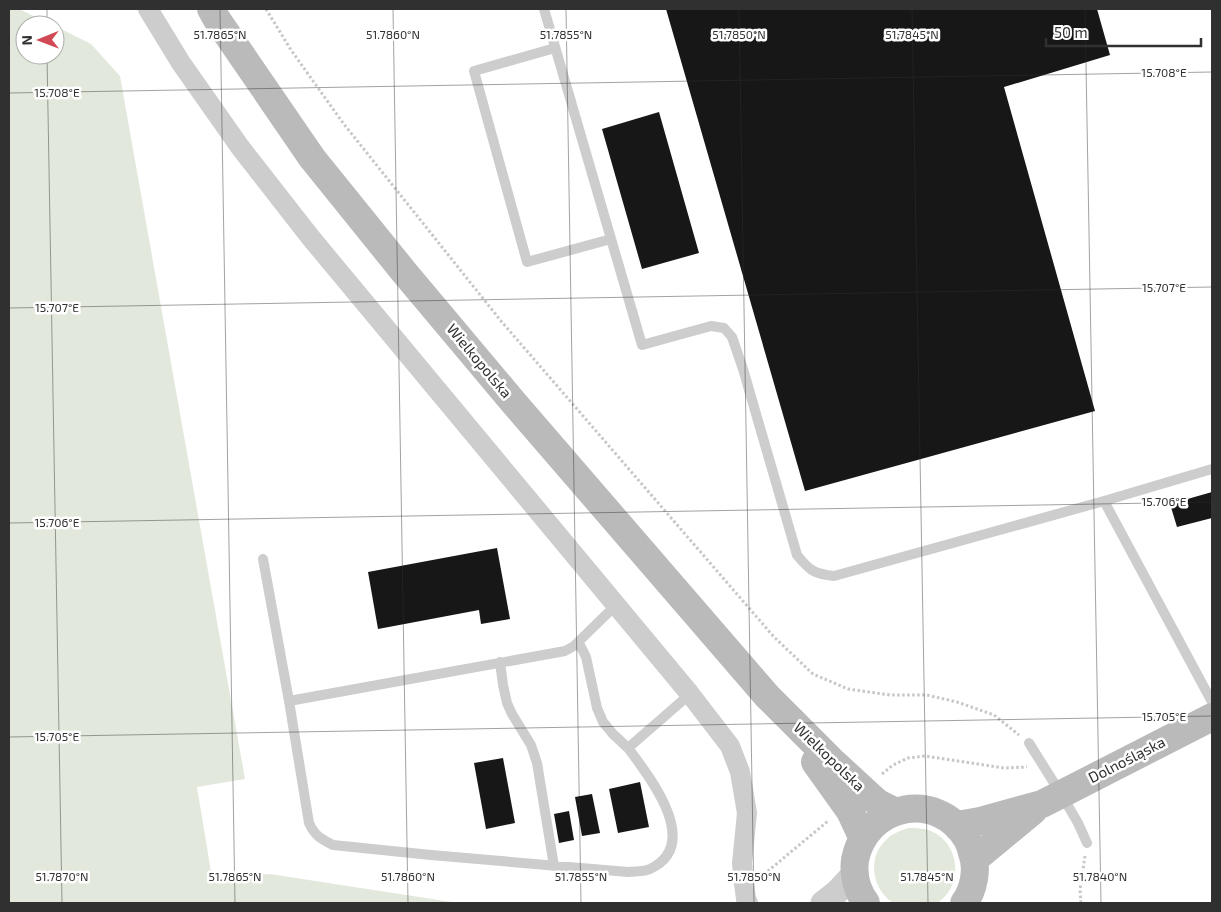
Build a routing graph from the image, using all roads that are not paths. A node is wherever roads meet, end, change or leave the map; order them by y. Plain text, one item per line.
1 (148, 9) edge
2 (211, 9) edge
3 (544, 9) edge
4 (555, 48) junction
5 (611, 239) junction
6 (1212, 469) edge
7 (1104, 501) junction
8 (262, 559) dead end
9 (616, 605) junction
10 (579, 642) junction
11 (500, 662) junction
12 (690, 694) junction
13 (767, 696) junction
14 (288, 701) junction
15 (1212, 702) edge
16 (1212, 717) edge
17 (1029, 743) road end
18 (628, 748) junction
19 (1052, 799) junction
20 (896, 812) junction
21 (957, 825) junction
22 (863, 839) junction
23 (1087, 843) road end
24 (974, 859) junction
25 (554, 866) junction
26 (855, 873) junction
27 (966, 902) edge
28 (748, 903) edge
29 (823, 903) edge
30 (866, 903) edge

1 - 9 street
2 - 13 main road, Wielkopolska
3 - 4 lane
4 - 5 lane
4 - 5 lane
5 - 7 lane
6 - 7 lane
7 - 15 lane
8 - 14 lane
9 - 10 lane
9 - 12 street
10 - 11 lane
10 - 18 lane
11 - 14 lane
11 - 25 lane
12 - 18 lane
12 - 28 street
13 - 20 main road, Wielkopolska
13 - 22 main road, Wielkopolska
14 - 25 lane
16 - 19 main road, Dolnośląska
17 - 19 lane
18 - 25 lane
19 - 21 main road, Dolnośląska
19 - 23 lane
19 - 24 main road, Dolnośląska
20 - 21 main road
20 - 22 main road
21 - 24 main road
22 - 26 main road
24 - 27 main road
26 - 29 street
26 - 30 main road

